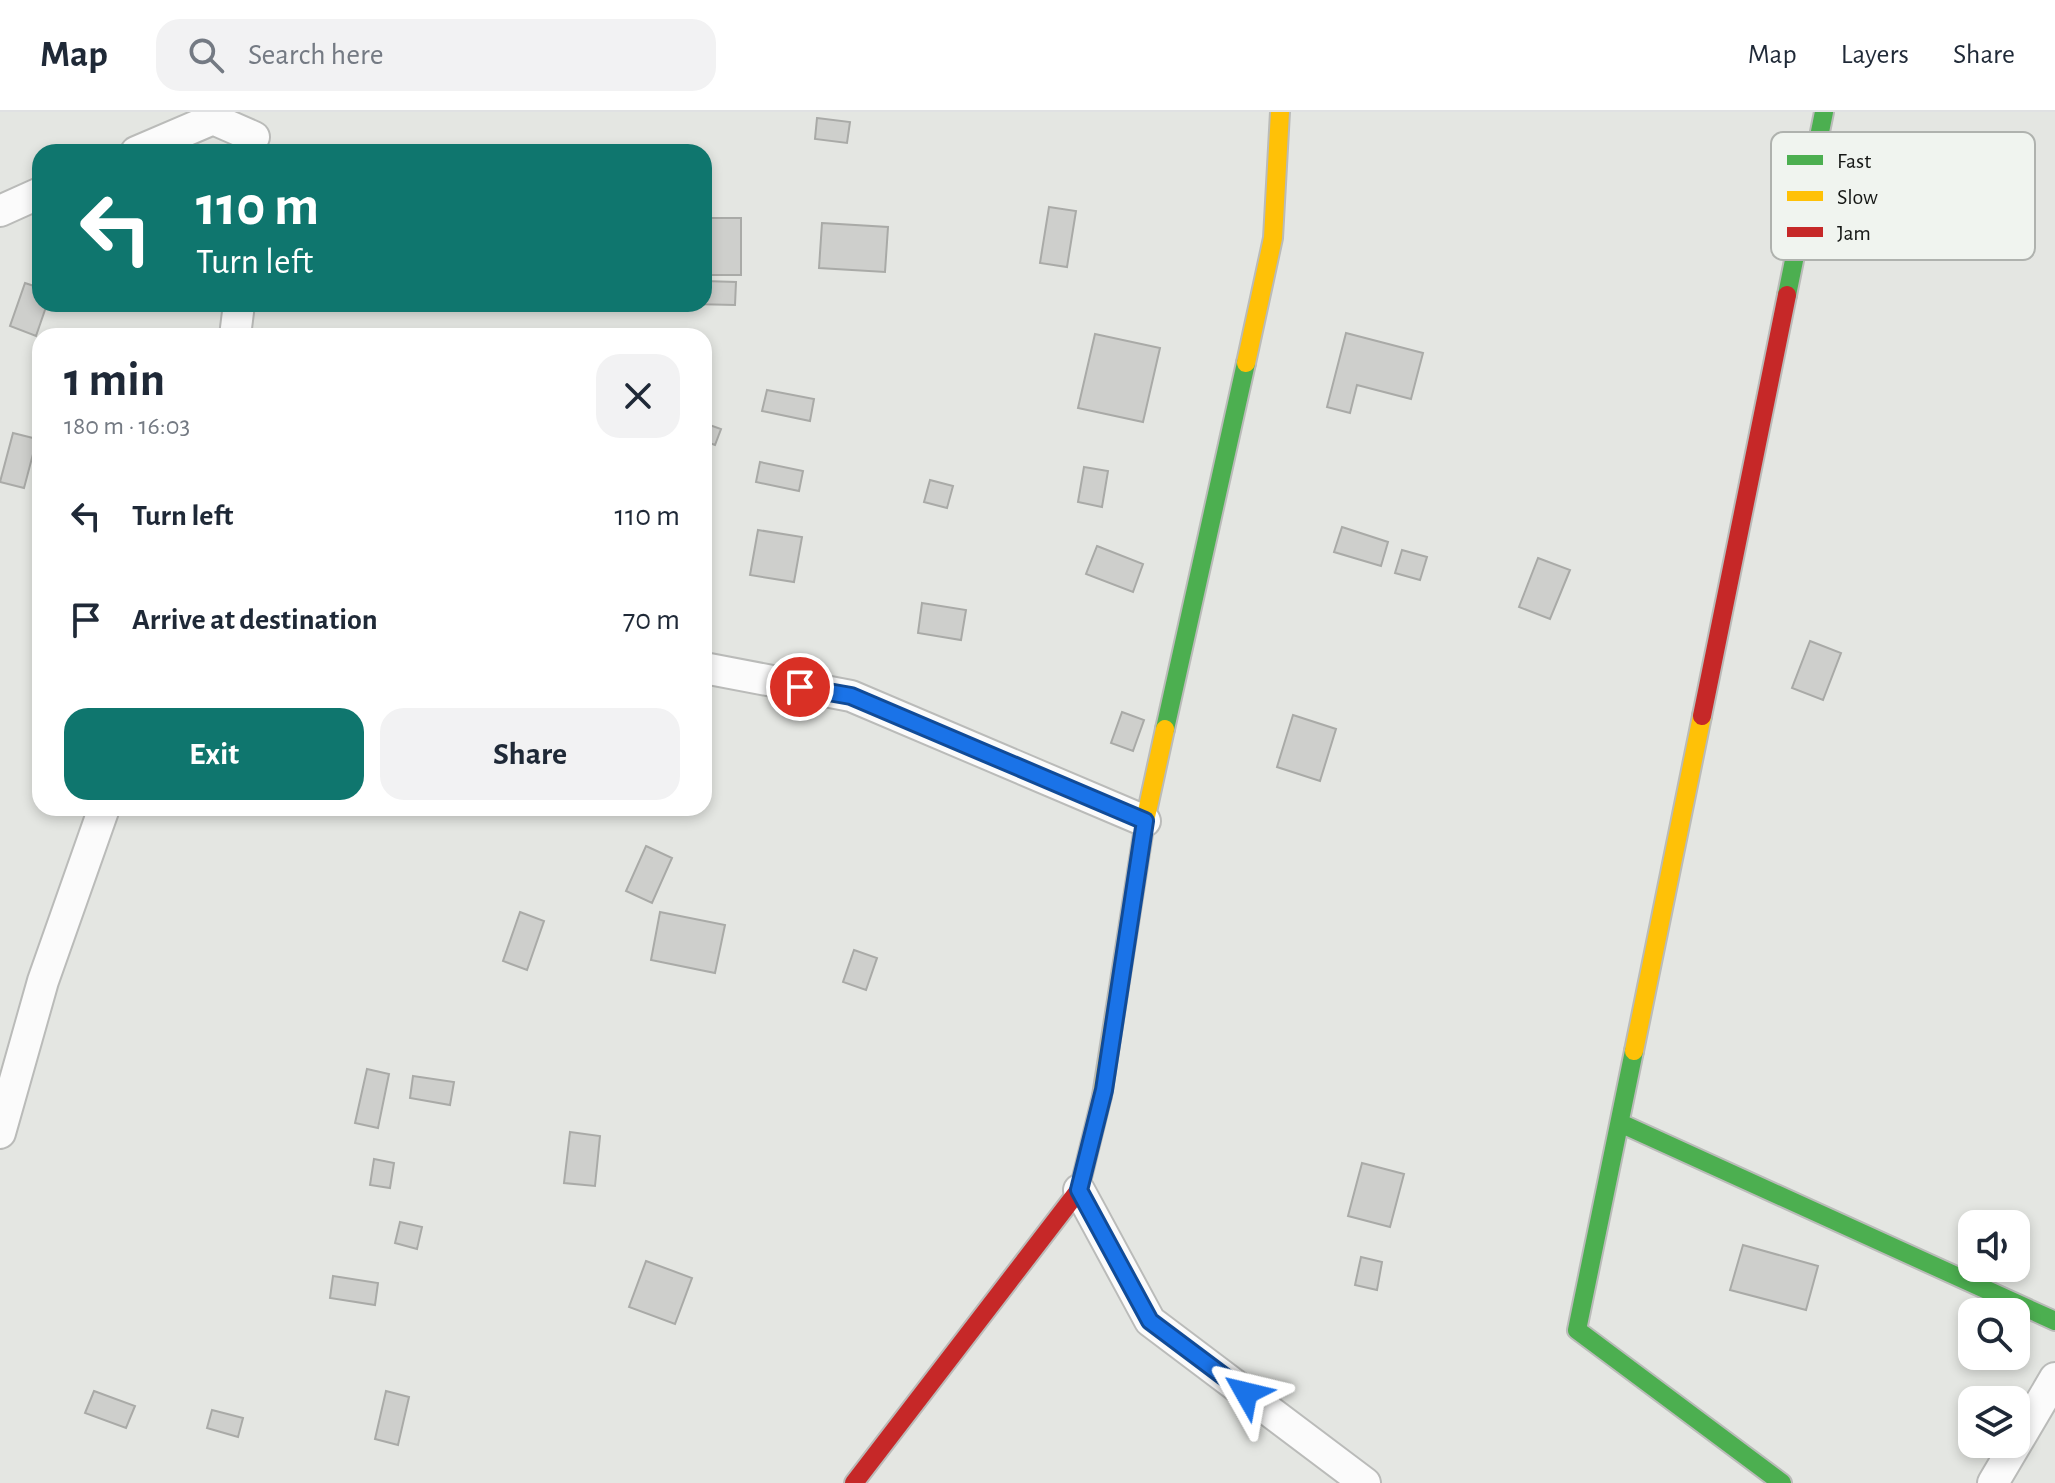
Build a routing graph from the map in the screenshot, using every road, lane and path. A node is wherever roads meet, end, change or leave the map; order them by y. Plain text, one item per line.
1 (1280, 112) edge
2 (1824, 112) edge
3 (1820, 132) edge
4 (258, 134) edge
5 (155, 144) edge
6 (32, 197) edge
7 (0, 211) edge
8 (1794, 260) edge
9 (712, 670) edge
10 (101, 816) edge
11 (1145, 821) junction
12 (1620, 1123) junction
13 (0, 1133) edge
14 (1079, 1190) junction
15 (2055, 1321) edge
16 (2055, 1378) edge
17 (854, 1483) edge
18 (1365, 1483) edge
19 (1782, 1483) edge
20 (1993, 1483) edge

1 - 11 street
2 - 3 street
4 - 5 street
6 - 7 street
8 - 12 street
9 - 11 street
10 - 13 street
11 - 14 street
12 - 15 street
12 - 19 street
14 - 17 street
14 - 18 street
16 - 20 street

